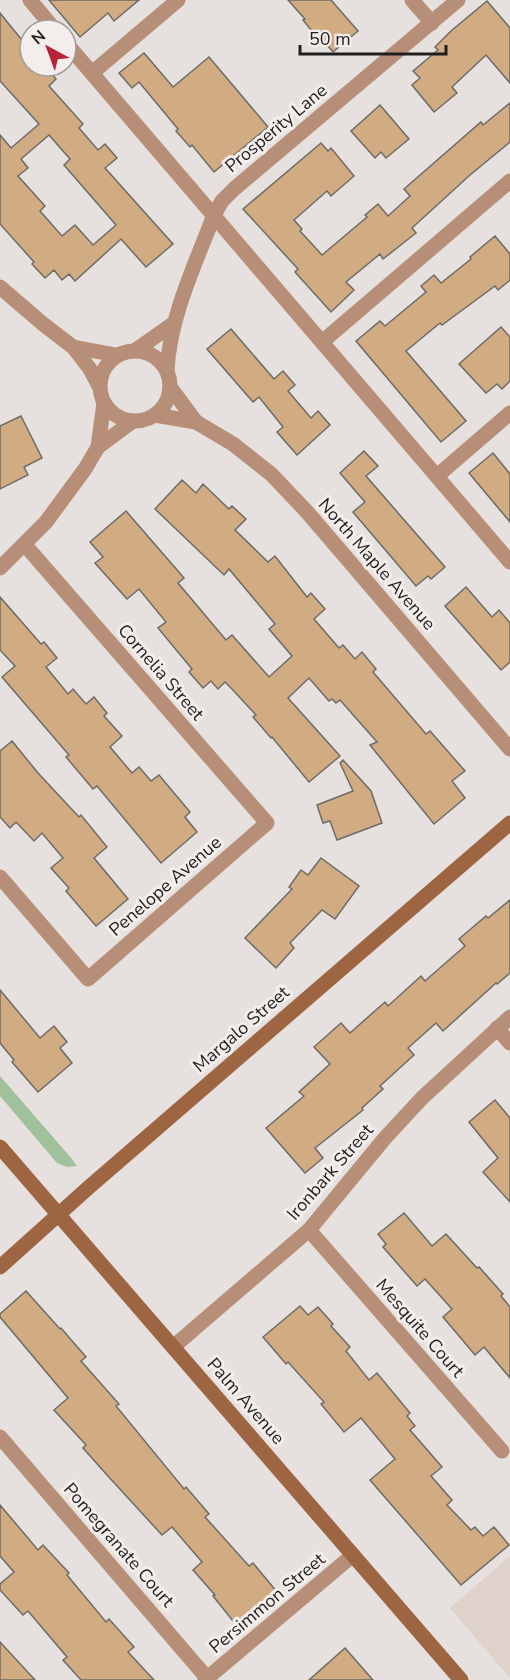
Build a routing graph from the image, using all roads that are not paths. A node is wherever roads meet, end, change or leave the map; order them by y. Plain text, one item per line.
1 (30, 0) edge
2 (178, 0) edge
3 (412, 0) edge
4 (458, 0) edge
5 (45, 18) edge
6 (432, 23) junction
7 (78, 57) edge
8 (92, 73) junction
9 (510, 181) edge
10 (214, 215) junction
11 (0, 286) edge
12 (173, 324) junction
13 (322, 342) junction
14 (73, 347) junction
15 (136, 350) junction
16 (116, 355) junction
17 (167, 370) junction
18 (99, 386) junction
19 (170, 387) junction
20 (104, 403) junction
21 (510, 413) edge
22 (155, 415) junction
23 (133, 421) junction
24 (196, 423) junction
25 (98, 447) junction
26 (437, 476) junction
27 (25, 545) junction
28 (510, 562) edge
29 (0, 568) edge
30 (510, 749) edge
31 (267, 823) joint
32 (510, 823) edge
33 (0, 877) edge
34 (510, 1017) edge
35 (497, 1028) junction
36 (510, 1043) edge
37 (0, 1147) edge
38 (59, 1215) junction
39 (309, 1230) junction
40 (0, 1267) edge
41 (173, 1347) junction
42 (0, 1437) edge
43 (502, 1451) dead end
44 (353, 1556) junction
45 (206, 1679) edge
46 (461, 1680) edge

1 - 5 street
2 - 8 street
3 - 6 street
4 - 6 street, Prosperity Lane
6 - 10 street, Prosperity Lane
7 - 8 street
8 - 10 street
9 - 13 street
10 - 12 street, Prosperity Lane
10 - 13 street
11 - 14 street
12 - 15 street
12 - 17 street, Prosperity Lane
13 - 26 street
14 - 16 street
14 - 18 street
15 - 16 street
15 - 17 street
16 - 18 street
17 - 19 street, North Maple Avenue
18 - 20 street
19 - 22 street
19 - 24 street, North Maple Avenue
20 - 23 street
20 - 25 street
21 - 26 street
22 - 23 street, North Maple Avenue
22 - 24 street, North Maple Avenue
23 - 25 street
24 - 30 street, North Maple Avenue
25 - 27 street
26 - 28 street
27 - 29 street
27 - 31 street, Cornelia Street
31 - 33 street, Penelope Avenue
32 - 38 main road, Margalo Street
34 - 35 street, Ironbark Street
35 - 36 street
35 - 39 street, Ironbark Street
37 - 38 main road, Palm Avenue
38 - 40 main road, Margalo Street
38 - 41 main road, Palm Avenue
39 - 41 street, Ironbark Street
39 - 43 street, Mesquite Court
41 - 44 main road, Palm Avenue
42 - 45 street, Pomegranate Court
44 - 45 street, Persimmon Street
44 - 46 main road, Palm Avenue

